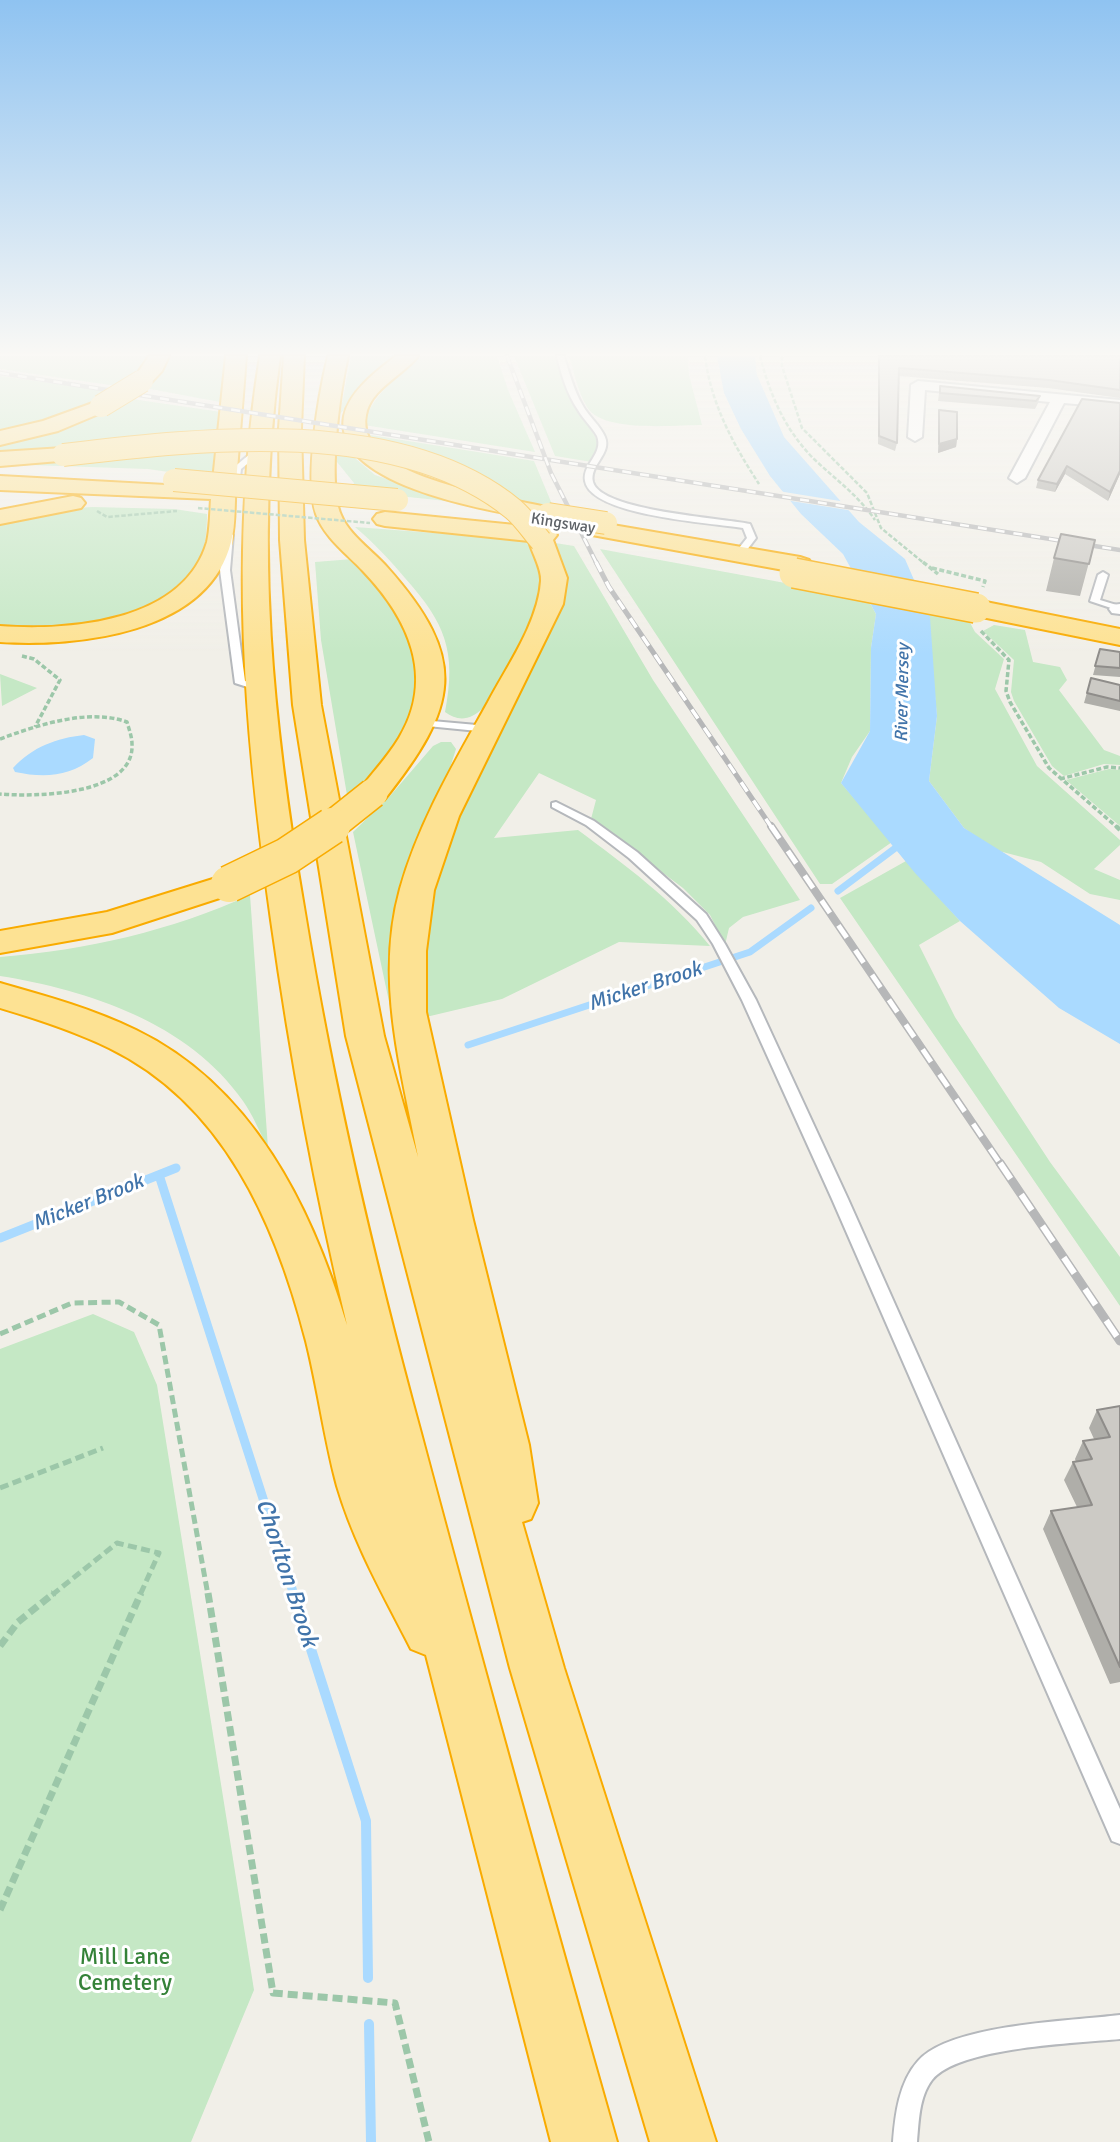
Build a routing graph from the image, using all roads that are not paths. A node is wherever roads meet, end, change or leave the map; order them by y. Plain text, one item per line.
1 (60, 456) edge
2 (227, 456) edge
3 (258, 456) edge
4 (290, 456) edge
5 (324, 456) edge
6 (372, 456) edge
7 (392, 456) edge
8 (599, 456) edge
9 (1029, 456) edge
10 (3, 472) edge
11 (1017, 478) dead end
12 (195, 503) junction
13 (385, 513) junction
14 (0, 517) edge
15 (548, 526) junction
16 (602, 535) junction
17 (737, 552) junction
18 (797, 569) junction
19 (1103, 575) dead end
20 (980, 596) junction
21 (1119, 614) edge
22 (1120, 637) edge
23 (6, 644) edge
24 (421, 723) junction
25 (488, 729) junction
26 (556, 805) dead end
27 (0, 942) edge
28 (0, 995) edge
29 (537, 1668) junction
30 (462, 1696) junction
31 (1120, 1833) edge
32 (1120, 2027) edge
33 (584, 2142) edge
34 (683, 2142) edge
35 (905, 2142) edge

1 - 10 highway, bridge
2 - 23 highway
3 - 30 highway
4 - 29 highway
5 - 24 highway
6 - 15 highway
7 - 25 highway, bridge
8 - 17 lane
9 - 11 street
10 - 12 highway
10 - 13 highway, bridge
12 - 13 highway, bridge
12 - 14 highway
13 - 15 highway
15 - 16 highway
16 - 17 highway, Kingsway
16 - 18 highway, Kingsway
17 - 18 highway, Kingsway
18 - 20 highway, Kingsway, bridge
19 - 21 lane
20 - 21 highway, Kingsway
20 - 22 highway, Kingsway
24 - 25 lane
24 - 27 highway, bridge
25 - 29 highway
26 - 31 lane
28 - 30 highway
29 - 34 highway
30 - 33 highway
32 - 35 lane

